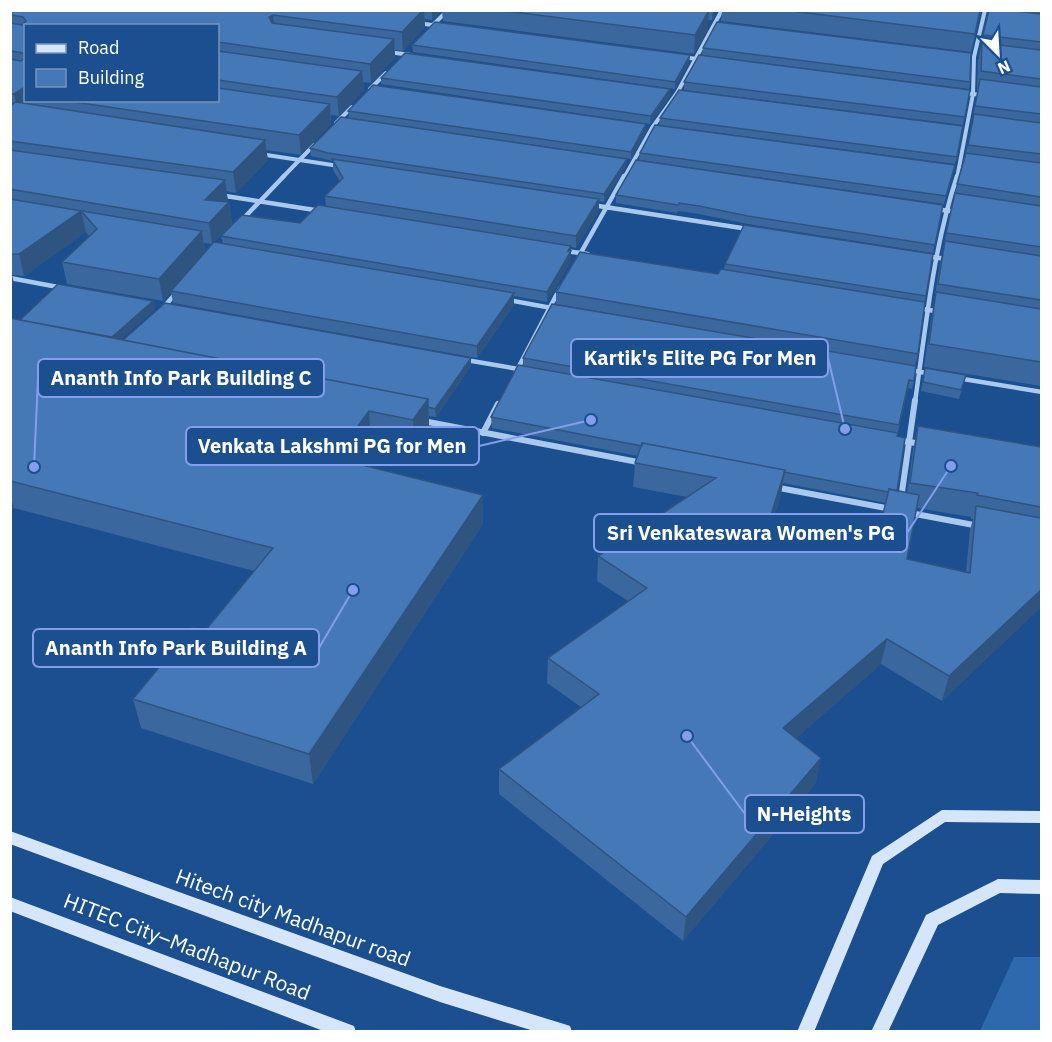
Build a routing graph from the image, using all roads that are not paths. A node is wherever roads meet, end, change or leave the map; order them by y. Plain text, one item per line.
1 (448, 10) edge
2 (722, 10) edge
3 (985, 10) edge
4 (972, 21) edge
5 (411, 22) edge
6 (984, 22) junction
7 (703, 23) edge
8 (715, 24) junction
9 (433, 25) junction
10 (726, 26) edge
11 (445, 27) edge
12 (426, 32) edge
13 (412, 47) edge
14 (381, 51) edge
15 (405, 54) junction
16 (416, 56) edge
17 (673, 56) edge
18 (974, 57) junction
19 (696, 58) junction
20 (985, 58) edge
21 (707, 60) edge
22 (397, 62) edge
23 (389, 70) edge
24 (362, 85) edge
25 (373, 87) junction
26 (384, 88) edge
27 (665, 91) edge
28 (366, 93) edge
29 (677, 93) junction
30 (962, 93) edge
31 (688, 94) edge
32 (973, 94) junction
33 (985, 96) edge
34 (359, 100) edge
35 (327, 119) edge
36 (339, 121) junction
37 (350, 122) edge
38 (640, 126) edge
39 (652, 128) junction
40 (954, 128) edge
41 (331, 129) edge
42 (664, 129) edge
43 (966, 130) junction
44 (977, 131) edge
45 (315, 144) edge
46 (253, 153) edge
47 (300, 160) junction
48 (620, 163) edge
49 (631, 165) junction
50 (345, 167) edge
51 (643, 167) edge
52 (948, 168) edge
53 (960, 169) junction
54 (215, 194) edge
55 (261, 201) junction
56 (586, 204) edge
57 (609, 207) junction
58 (923, 207) edge
59 (946, 210) junction
60 (329, 212) edge
61 (967, 213) edge
62 (237, 225) edge
63 (760, 231) edge
64 (558, 250) edge
65 (581, 253) junction
66 (912, 254) edge
67 (593, 255) edge
68 (936, 257) junction
69 (959, 261) edge
70 (576, 262) edge
71 (10, 278) edge
72 (565, 280) edge
73 (65, 288) edge
74 (178, 290) edge
75 (503, 299) edge
76 (153, 305) edge
77 (906, 306) edge
78 (164, 307) junction
79 (549, 307) junction
80 (176, 309) edge
81 (561, 309) edge
82 (929, 310) junction
83 (952, 314) edge
84 (155, 315) edge
85 (458, 359) edge
86 (517, 369) junction
87 (908, 370) edge
88 (529, 371) edge
89 (919, 372) junction
90 (941, 376) edge
91 (512, 378) edge
92 (952, 378) edge
93 (1041, 392) edge
94 (502, 397) edge
95 (414, 419) edge
96 (483, 433) junction
97 (885, 438) edge
98 (908, 442) junction
99 (930, 446) edge
100 (656, 465) edge
101 (772, 487) edge
102 (899, 511) junction
103 (987, 528) edge
104 (1041, 817) edge
105 (10, 837) edge
106 (1041, 886) edge
107 (10, 904) edge
108 (348, 1032) edge
109 (564, 1032) edge
110 (805, 1032) edge
111 (879, 1032) edge

1 - 9 street
2 - 8 street
3 - 6 street
4 - 6 street
5 - 9 street
6 - 18 street
7 - 8 street
8 - 10 street
8 - 19 street
9 - 11 street
9 - 12 street
13 - 15 street
14 - 15 street
15 - 16 street
15 - 22 street
17 - 19 street
18 - 20 street
18 - 32 street
19 - 21 street
19 - 29 street
23 - 25 street
24 - 25 street
25 - 26 street
25 - 28 street
27 - 29 street
29 - 31 street
29 - 39 street
30 - 32 street
32 - 33 street
32 - 43 street
34 - 36 street
35 - 36 street
36 - 37 street
36 - 41 street
38 - 39 street
39 - 42 street
39 - 49 street
40 - 43 street
43 - 44 street
43 - 53 street
45 - 47 street
46 - 47 street
47 - 50 street
47 - 55 street
48 - 49 street
49 - 51 street
49 - 57 street
52 - 53 street
53 - 59 street
54 - 55 street
55 - 60 street
55 - 62 street
56 - 57 street
57 - 63 street
57 - 65 street
58 - 59 street
59 - 61 street
59 - 68 street
64 - 65 street
65 - 67 street
65 - 70 street
66 - 68 street
68 - 69 street
68 - 82 street
71 - 73 street
72 - 79 street
74 - 78 street
75 - 79 street
76 - 78 street
77 - 82 street
78 - 80 street
78 - 84 street
79 - 81 street
79 - 86 street
82 - 83 street
82 - 89 street
85 - 86 street
86 - 88 street
86 - 91 street
87 - 89 street
89 - 90 street
89 - 98 street
92 - 93 street
94 - 96 street
95 - 96 street
96 - 100 street
97 - 98 street
98 - 99 street
98 - 102 street
101 - 102 street
102 - 103 street
104 - 110 main road
105 - 109 main road, Hitech city Madhapur road
106 - 111 main road
107 - 108 main road, HITEC City–Madhapur Road

